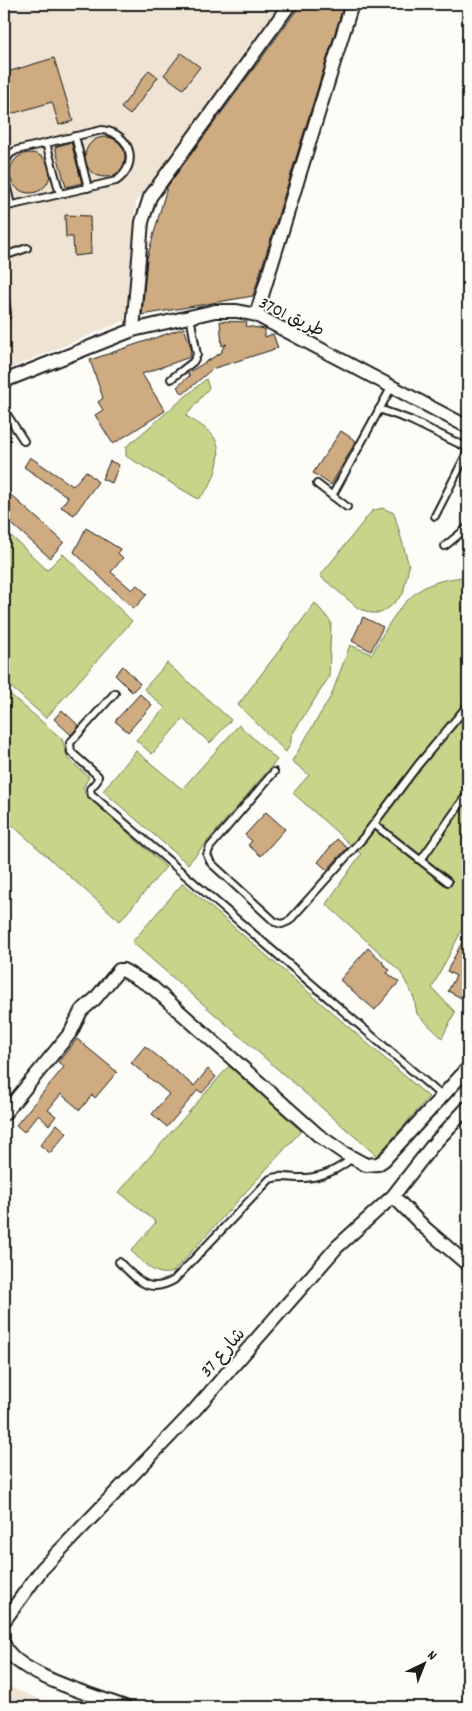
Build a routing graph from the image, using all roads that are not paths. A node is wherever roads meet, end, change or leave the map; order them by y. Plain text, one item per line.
1 (290, 4) edge
2 (352, 4) edge
3 (74, 136) junction
4 (46, 143) junction
5 (4, 164) edge
6 (4, 176) edge
7 (88, 188) junction
8 (60, 194) junction
9 (11, 205) junction
10 (4, 207) edge
11 (27, 248) dead end
12 (4, 256) edge
13 (4, 295) edge
14 (256, 315) junction
15 (190, 316) junction
16 (4, 320) edge
17 (134, 330) junction
18 (171, 379) dead end
19 (4, 381) edge
20 (391, 388) junction
21 (379, 409) junction
22 (4, 410) edge
23 (468, 427) edge
24 (24, 440) dead end
25 (468, 449) edge
26 (317, 484) dead end
27 (332, 496) junction
28 (347, 506) dead end
29 (435, 516) dead end
30 (468, 527) edge
31 (445, 546) dead end
32 (115, 694) dead end
33 (468, 705) edge
34 (274, 772) dead end
35 (468, 793) edge
36 (374, 824) junction
37 (421, 860) junction
38 (448, 882) dead end
39 (468, 1068) edge
40 (442, 1096) junction
41 (468, 1107) edge
42 (4, 1114) edge
43 (352, 1158) junction
44 (393, 1196) junction
45 (119, 1262) dead end
46 (468, 1266) edge
47 (4, 1621) edge
48 (4, 1644) edge
49 (125, 1707) edge

1 - 17 street
2 - 14 street
3 - 4 lane
3 - 7 lane
3 - 7 lane
4 - 5 lane
4 - 8 lane
6 - 9 lane
7 - 8 lane
8 - 9 lane
9 - 10 lane
11 - 12 lane
13 - 16 lane
14 - 15 street, طريق 3701
14 - 20 street, طريق 3701
15 - 17 street, طريق 3701
15 - 18 lane
17 - 19 street, طريق 3701
20 - 21 lane
20 - 23 street, طريق 3701
21 - 25 lane
21 - 27 lane
22 - 24 lane
25 - 29 lane
26 - 27 lane
27 - 28 lane
30 - 31 lane
32 - 40 lane
33 - 36 lane
34 - 36 lane
35 - 37 lane
36 - 37 lane
37 - 38 lane
39 - 40 street
40 - 43 street
41 - 44 street, شارع 37
42 - 43 street
43 - 45 lane
44 - 46 street
44 - 47 street, شارع 37
48 - 49 street

